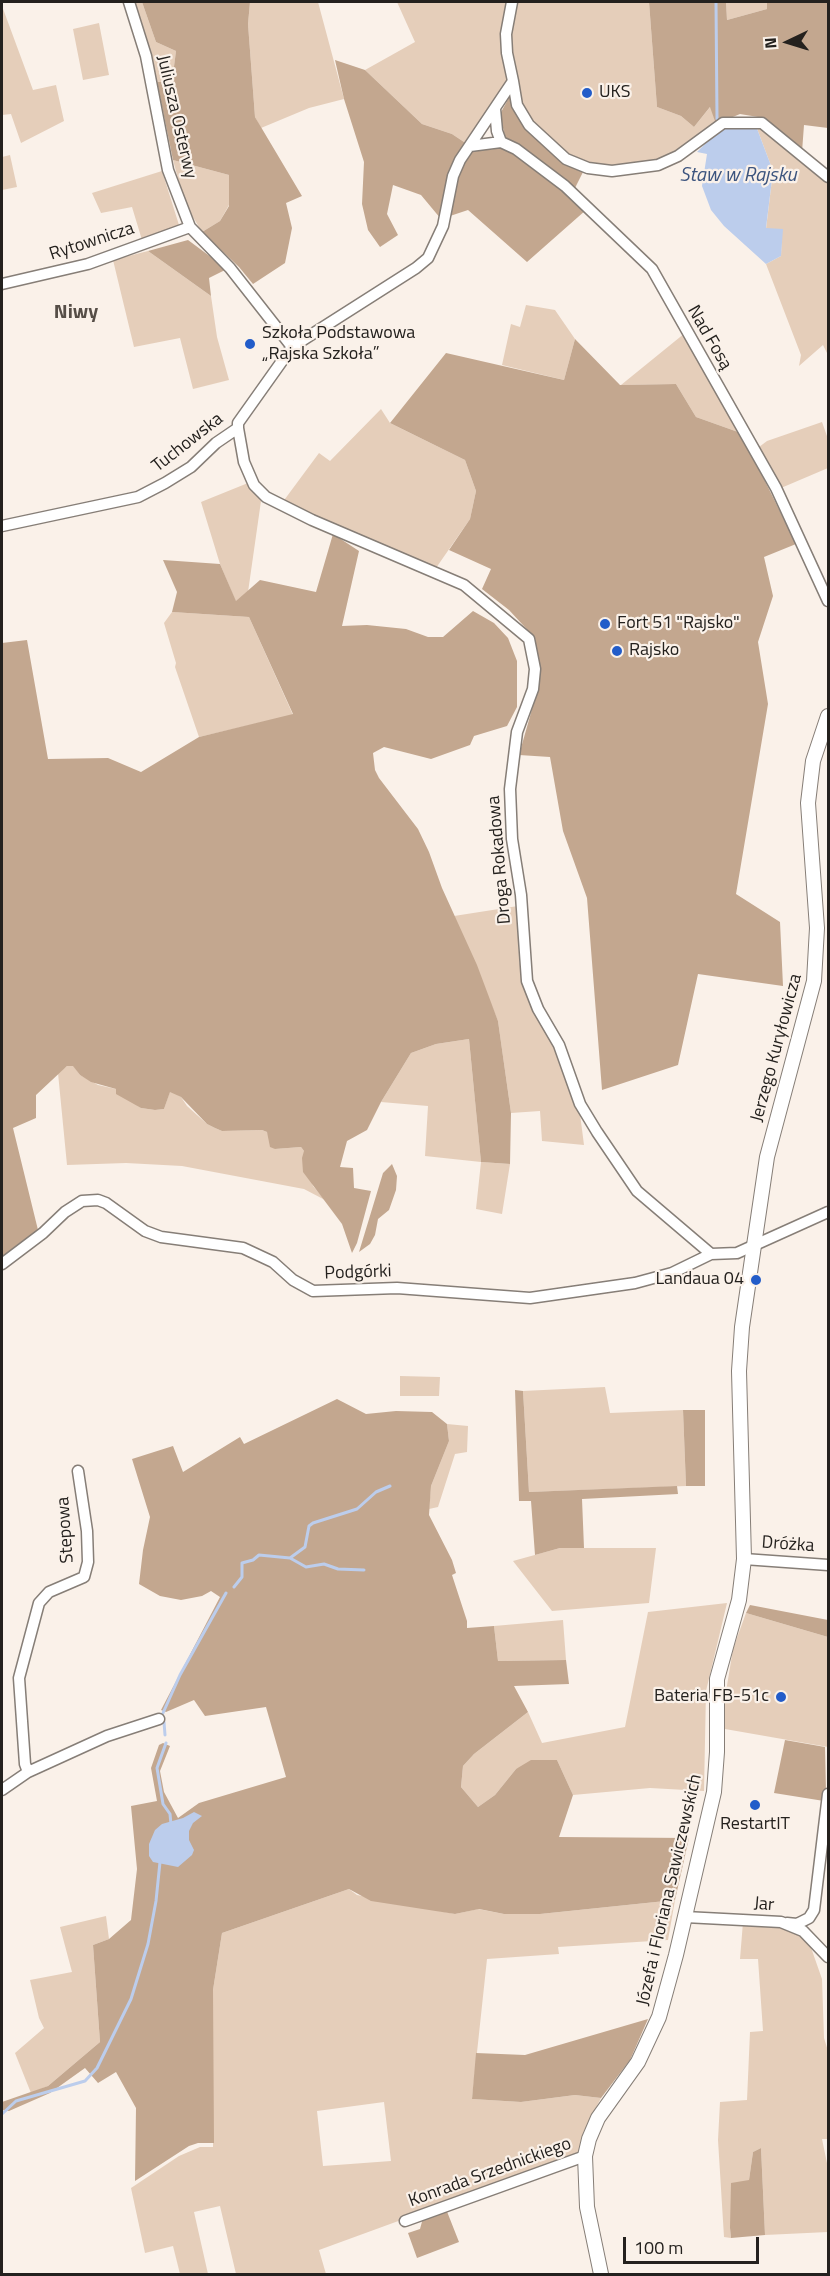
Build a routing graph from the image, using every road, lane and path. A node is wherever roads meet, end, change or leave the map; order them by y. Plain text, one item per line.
1 (129, 2) edge
2 (512, 2) edge
3 (513, 81) junction
4 (495, 109) junction
5 (501, 142) junction
6 (470, 146) junction
7 (828, 177) edge
8 (190, 227) junction
9 (2, 284) edge
10 (292, 346) junction
11 (238, 428) junction
12 (2, 526) edge
13 (828, 601) edge
14 (828, 716) edge
15 (828, 1212) edge
16 (753, 1246) junction
17 (711, 1254) junction
18 (2, 1264) edge
19 (78, 1471) dead end
20 (744, 1559) junction
21 (828, 1565) edge
22 (159, 1719) dead end
23 (28, 1772) junction
24 (2, 1790) edge
25 (828, 1794) edge
26 (685, 1917) junction
27 (781, 1922) junction
28 (828, 1957) edge
29 (585, 2156) junction
30 (405, 2221) dead end
31 (601, 2274) edge

1 - 8 street, Juliusza Osterwy
2 - 3 street
3 - 4 street
3 - 7 street
4 - 5 street
4 - 6 street
5 - 6 street
5 - 13 street, Nad Fosą
6 - 10 street, Tuchowska
8 - 9 street, Rytownicza
8 - 10 street, Juliusza Osterwy
10 - 11 street, Tuchowska
11 - 12 street, Tuchowska
11 - 17 street, Droga Rokadowa
14 - 16 street, Jerzego Kuryłowicza
15 - 16 street, Podgórki
16 - 17 street, Podgórki
16 - 20 street, Józefa i Floriana Sawiczewskich
17 - 18 street, Podgórki
19 - 23 street, Stepowa
20 - 21 street, Dróżka
20 - 26 street, Józefa i Floriana Sawiczewskich
22 - 23 street
23 - 24 street
25 - 27 street
26 - 27 street, Jar
26 - 29 street, Józefa i Floriana Sawiczewskich
27 - 28 street, Jar
29 - 30 street, Konrada Srzednickiego
29 - 31 street, Józefa i Floriana Sawiczewskich

